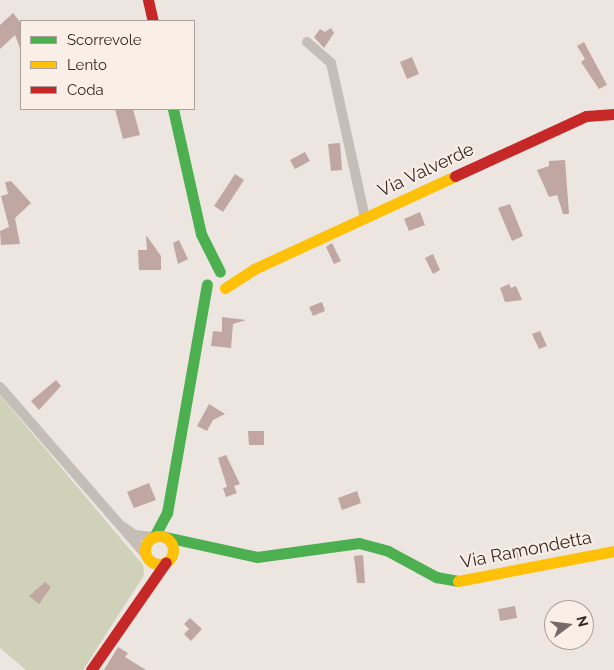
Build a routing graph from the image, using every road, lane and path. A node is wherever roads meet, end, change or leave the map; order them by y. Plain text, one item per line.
1 (148, 0) edge
2 (152, 20) edge
3 (307, 42) dead end
4 (173, 110) edge
5 (614, 114) edge
6 (365, 218) junction
7 (201, 234) junction
8 (254, 268) junction
9 (222, 273) junction
10 (207, 283) junction
11 (224, 290) junction
12 (201, 331) junction
13 (0, 387) edge
14 (114, 521) junction
15 (162, 538) junction
16 (216, 546) junction
17 (614, 551) edge
18 (147, 556) junction
19 (167, 560) junction
20 (143, 590) junction
21 (91, 670) edge

1 - 2 street
3 - 6 street
4 - 7 street
5 - 6 street, Via Valverde
6 - 8 street, Via Valverde
7 - 9 street
7 - 10 street
8 - 9 street
8 - 11 street
9 - 10 street
9 - 11 street
10 - 11 street
10 - 12 street
11 - 12 street
12 - 15 street
13 - 14 street
14 - 15 street
14 - 18 street
15 - 16 street, Via Ramondetta
15 - 18 street
15 - 19 street
16 - 17 street, Via Ramondetta
16 - 19 street
18 - 19 street
18 - 20 street
19 - 20 street
20 - 21 street

